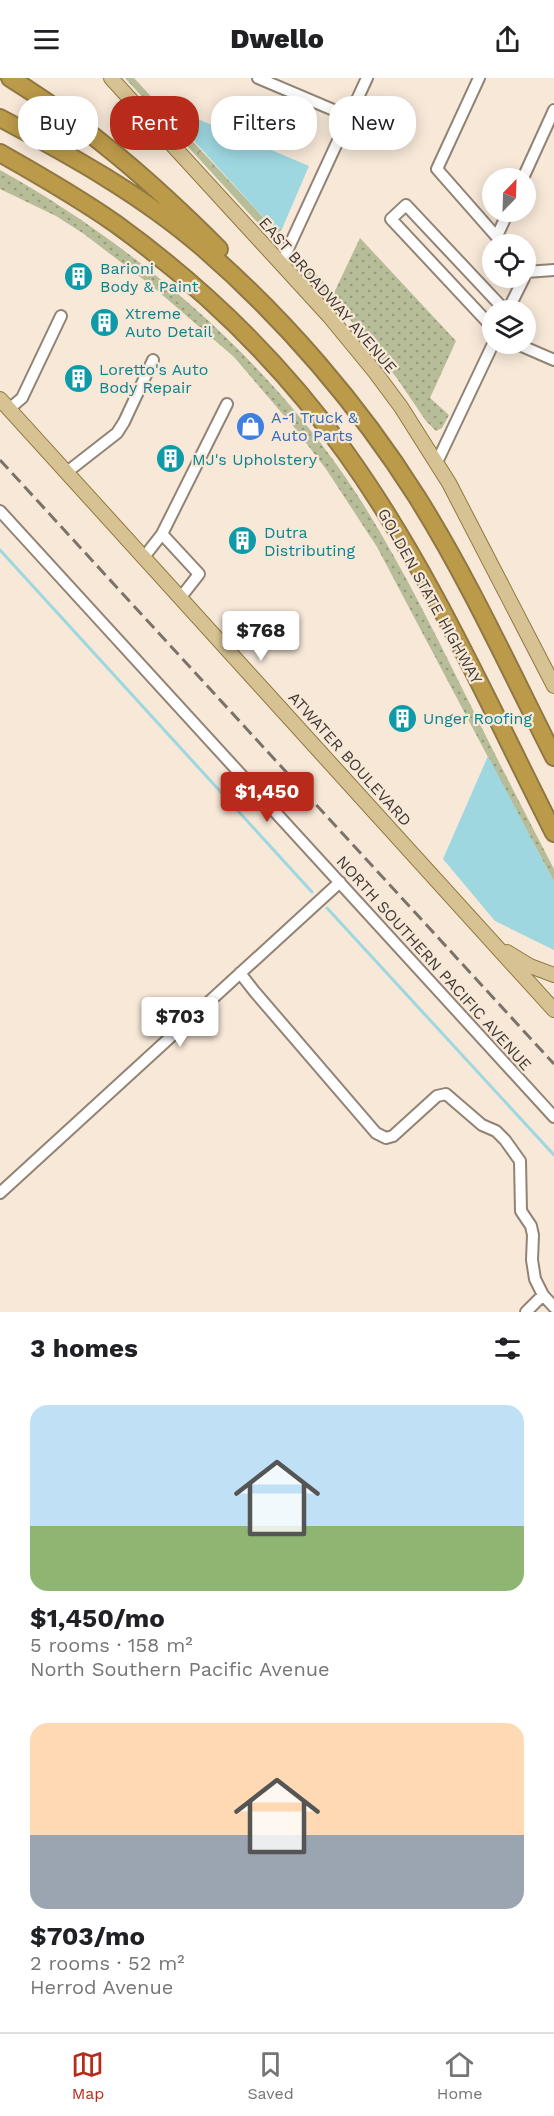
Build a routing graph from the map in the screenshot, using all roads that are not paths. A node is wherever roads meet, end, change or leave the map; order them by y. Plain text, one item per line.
1 (10, 78) edge
2 (111, 78) edge
3 (258, 78) edge
4 (367, 78) edge
5 (479, 78) edge
6 (359, 96) edge
7 (329, 108) edge
8 (554, 110) edge
9 (0, 118) edge
10 (335, 150) edge
11 (0, 153) edge
12 (528, 168) edge
13 (495, 234) edge
14 (281, 264) junction
15 (554, 270) edge
16 (536, 272) edge
17 (495, 300) edge
18 (61, 316) dead end
19 (482, 316) edge
20 (303, 344) junction
21 (536, 352) edge
22 (488, 354) edge
23 (153, 360) dead end
24 (554, 360) edge
25 (5, 404) edge
26 (227, 404) dead end
27 (437, 462) junction
28 (67, 472) junction
29 (0, 511) edge
30 (162, 534) junction
31 (144, 557) junction
32 (181, 597) junction
33 (554, 686) edge
34 (554, 757) edge
35 (554, 833) edge
36 (340, 882) junction
37 (497, 946) junction
38 (240, 973) junction
39 (554, 975) edge
40 (554, 1010) edge
41 (554, 1117) edge
42 (0, 1193) edge
43 (543, 1295) junction
44 (554, 1307) edge
45 (526, 1312) edge

1 - 20 highway
2 - 14 main road, EAST BROADWAY AVENUE
3 - 7 street
4 - 6 street
5 - 13 street
8 - 12 street
9 - 20 highway, GOLDEN STATE HIGHWAY
10 - 14 street
11 - 35 highway, GOLDEN STATE HIGHWAY
14 - 27 main road, EAST BROADWAY AVENUE
15 - 16 street
17 - 19 street
18 - 25 street
20 - 34 highway, GOLDEN STATE HIGHWAY
21 - 24 street
22 - 27 street
23 - 28 street
25 - 28 main road, ATWATER BOULEVARD
26 - 30 street
27 - 33 main road, EAST BROADWAY AVENUE
28 - 31 main road, ATWATER BOULEVARD
29 - 36 street, NORTH SOUTHERN PACIFIC AVENUE
30 - 31 street
30 - 32 street
31 - 32 main road, ATWATER BOULEVARD
32 - 37 main road, ATWATER BOULEVARD
36 - 38 street
36 - 41 street, NORTH SOUTHERN PACIFIC AVENUE
37 - 39 main road
37 - 40 main road, ATWATER BOULEVARD
38 - 42 street
38 - 43 street
43 - 44 street
43 - 45 street

